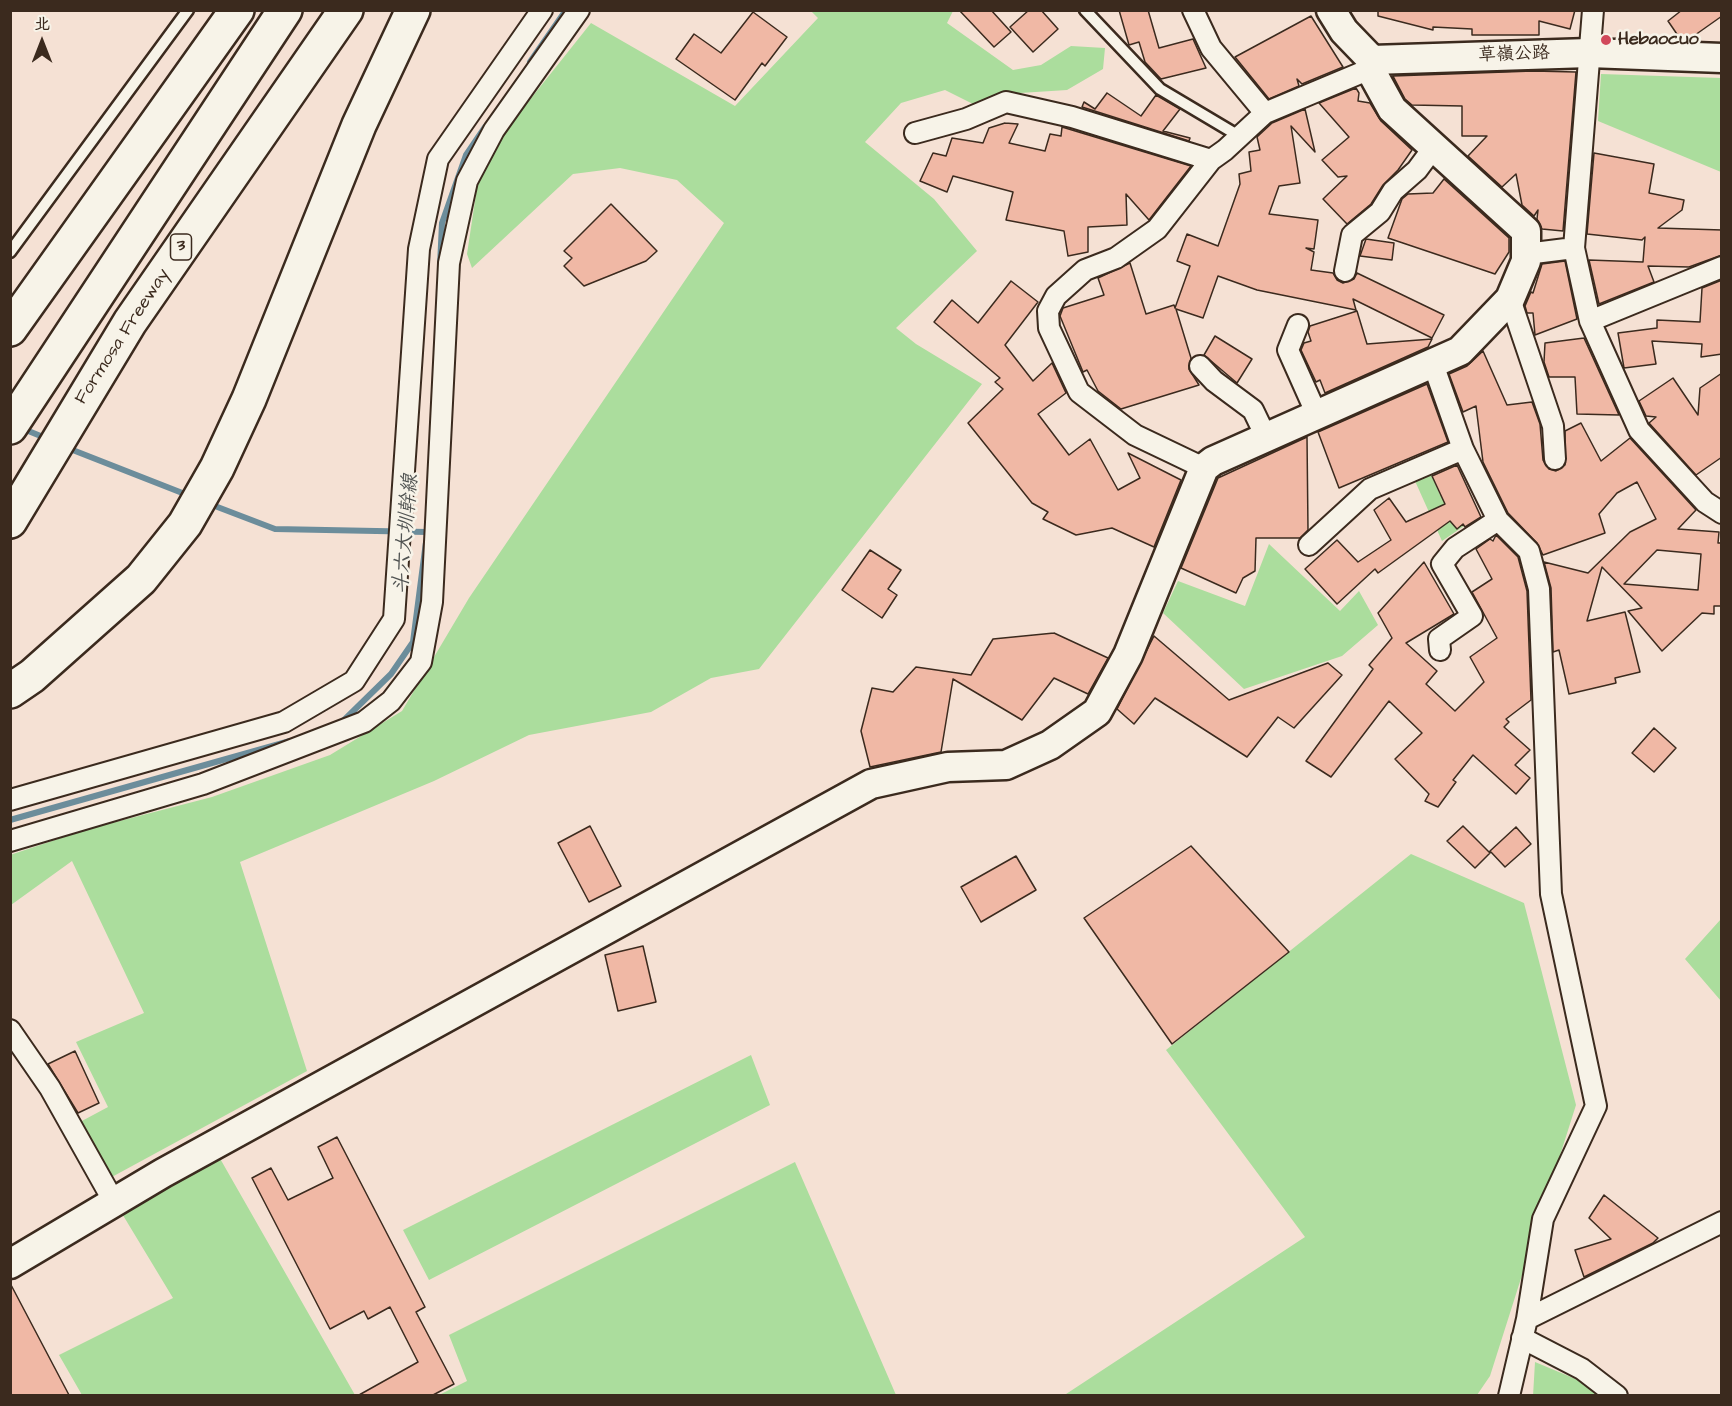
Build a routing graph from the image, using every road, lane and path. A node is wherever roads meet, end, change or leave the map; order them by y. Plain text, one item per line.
1 (188, 10) edge
2 (237, 10) edge
3 (285, 10) edge
4 (346, 10) edge
5 (413, 10) edge
6 (542, 10) edge
7 (579, 10) edge
8 (1085, 10) edge
9 (1193, 10) edge
10 (1331, 10) edge
11 (1593, 10) edge
12 (1589, 53) junction
13 (1722, 58) edge
14 (1371, 65) junction
15 (1265, 113) junction
16 (915, 133) dead end
17 (1239, 136) junction
18 (1434, 147) junction
19 (1211, 160) junction
20 (1574, 248) junction
21 (10, 252) edge
22 (1526, 254) junction
23 (1722, 267) edge
24 (1345, 271) dead end
25 (1510, 299) junction
26 (1590, 321) junction
27 (1298, 325) dead end
28 (10, 328) edge
29 (1432, 363) junction
30 (1200, 366) dead end
31 (1317, 415) junction
32 (10, 427) edge
33 (1266, 437) junction
34 (1463, 449) junction
35 (1555, 459) dead end
36 (1204, 468) junction
37 (1722, 513) edge
38 (1498, 520) junction
39 (10, 522) edge
40 (1309, 545) dead end
41 (1440, 650) dead end
42 (10, 691) edge
43 (10, 800) edge
44 (10, 841) edge
45 (10, 1030) edge
46 (114, 1202) junction
47 (1722, 1222) edge
48 (10, 1264) edge
49 (1525, 1329) junction
50 (1509, 1395) edge
51 (1617, 1395) edge

1 - 21 lane
2 - 28 highway
3 - 32 highway
4 - 39 highway, Formosa Freeway / 3
5 - 42 highway
6 - 43 street
7 - 44 street
8 - 17 lane
9 - 15 street
10 - 14 street
11 - 12 street
12 - 13 street, 草嶺公路
12 - 14 street, 草嶺公路
12 - 20 street
14 - 15 street
14 - 18 street
15 - 17 street
16 - 19 street
17 - 19 street
18 - 22 street
18 - 24 street
19 - 36 street
20 - 22 street
20 - 26 street
22 - 25 street
23 - 26 street
25 - 29 street
25 - 35 street
26 - 37 street
27 - 31 street
29 - 31 street
29 - 34 street
30 - 33 street
31 - 33 street
33 - 36 street
34 - 38 street
34 - 40 street
36 - 46 street
38 - 41 street
38 - 49 street
45 - 46 street
46 - 48 street
47 - 49 street
49 - 50 street
49 - 51 street

